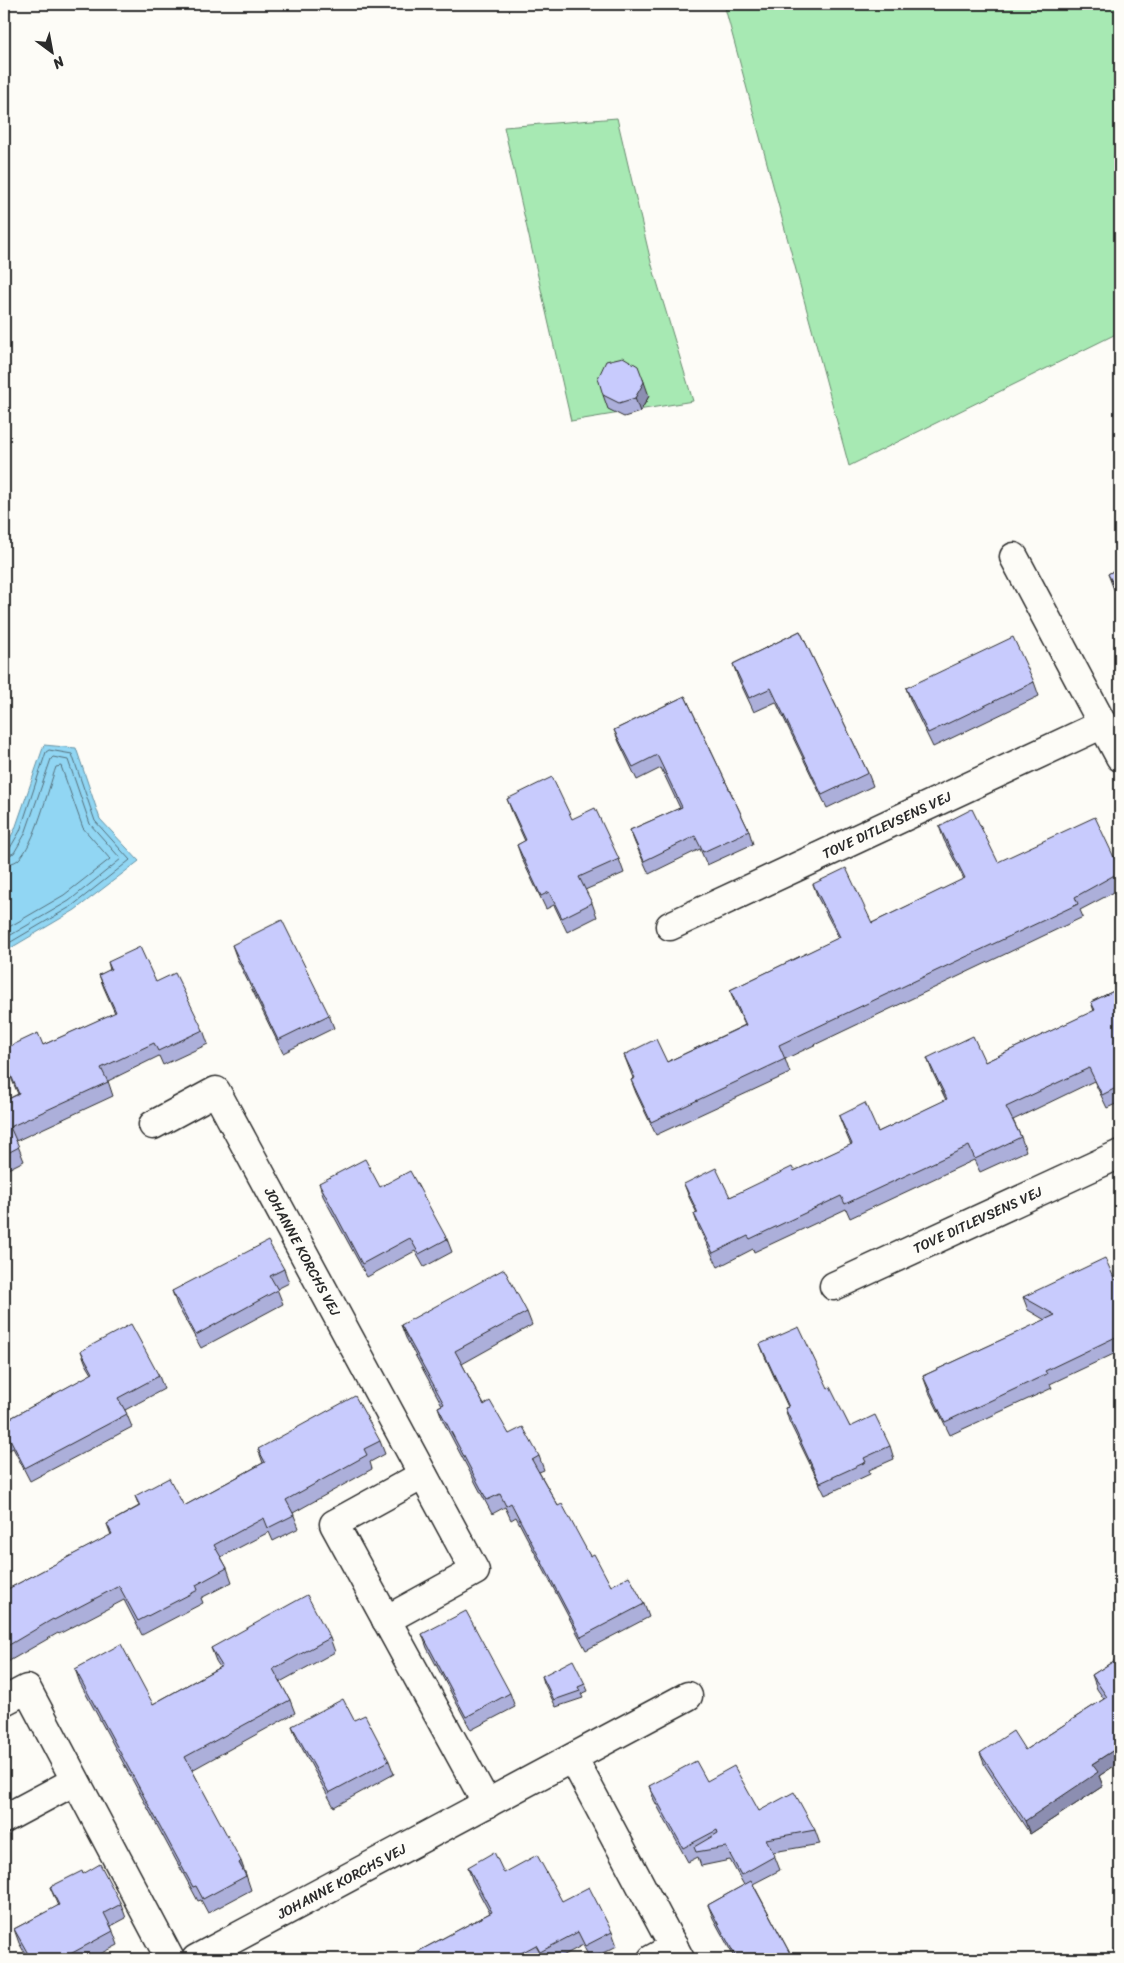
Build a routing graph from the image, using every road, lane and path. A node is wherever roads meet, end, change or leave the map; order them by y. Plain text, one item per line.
1 (1014, 557) dead end
2 (1103, 724) junction
3 (1120, 757) edge
4 (670, 926) dead end
5 (153, 1125) dead end
6 (1120, 1154) edge
7 (834, 1286) dead end
8 (423, 1475) junction
9 (386, 1620) junction
10 (688, 1696) dead end
11 (4, 1701) edge
12 (573, 1758) junction
13 (75, 1781) junction
14 (487, 1804) junction
15 (4, 1819) edge
16 (669, 1955) edge
17 (170, 1959) edge
18 (196, 1959) edge

1 - 2 street
2 - 3 street
2 - 4 street, TOVE DITLEVSENS VEJ
5 - 8 street, JOHANNE KORCHS VEJ
6 - 7 street, TOVE DITLEVSENS VEJ
8 - 9 street
8 - 9 street, JOHANNE KORCHS VEJ
9 - 14 street
10 - 12 street, JOHANNE KORCHS VEJ
11 - 13 street
12 - 14 street, JOHANNE KORCHS VEJ
12 - 16 street
13 - 15 street
13 - 17 street
14 - 18 street, JOHANNE KORCHS VEJ

